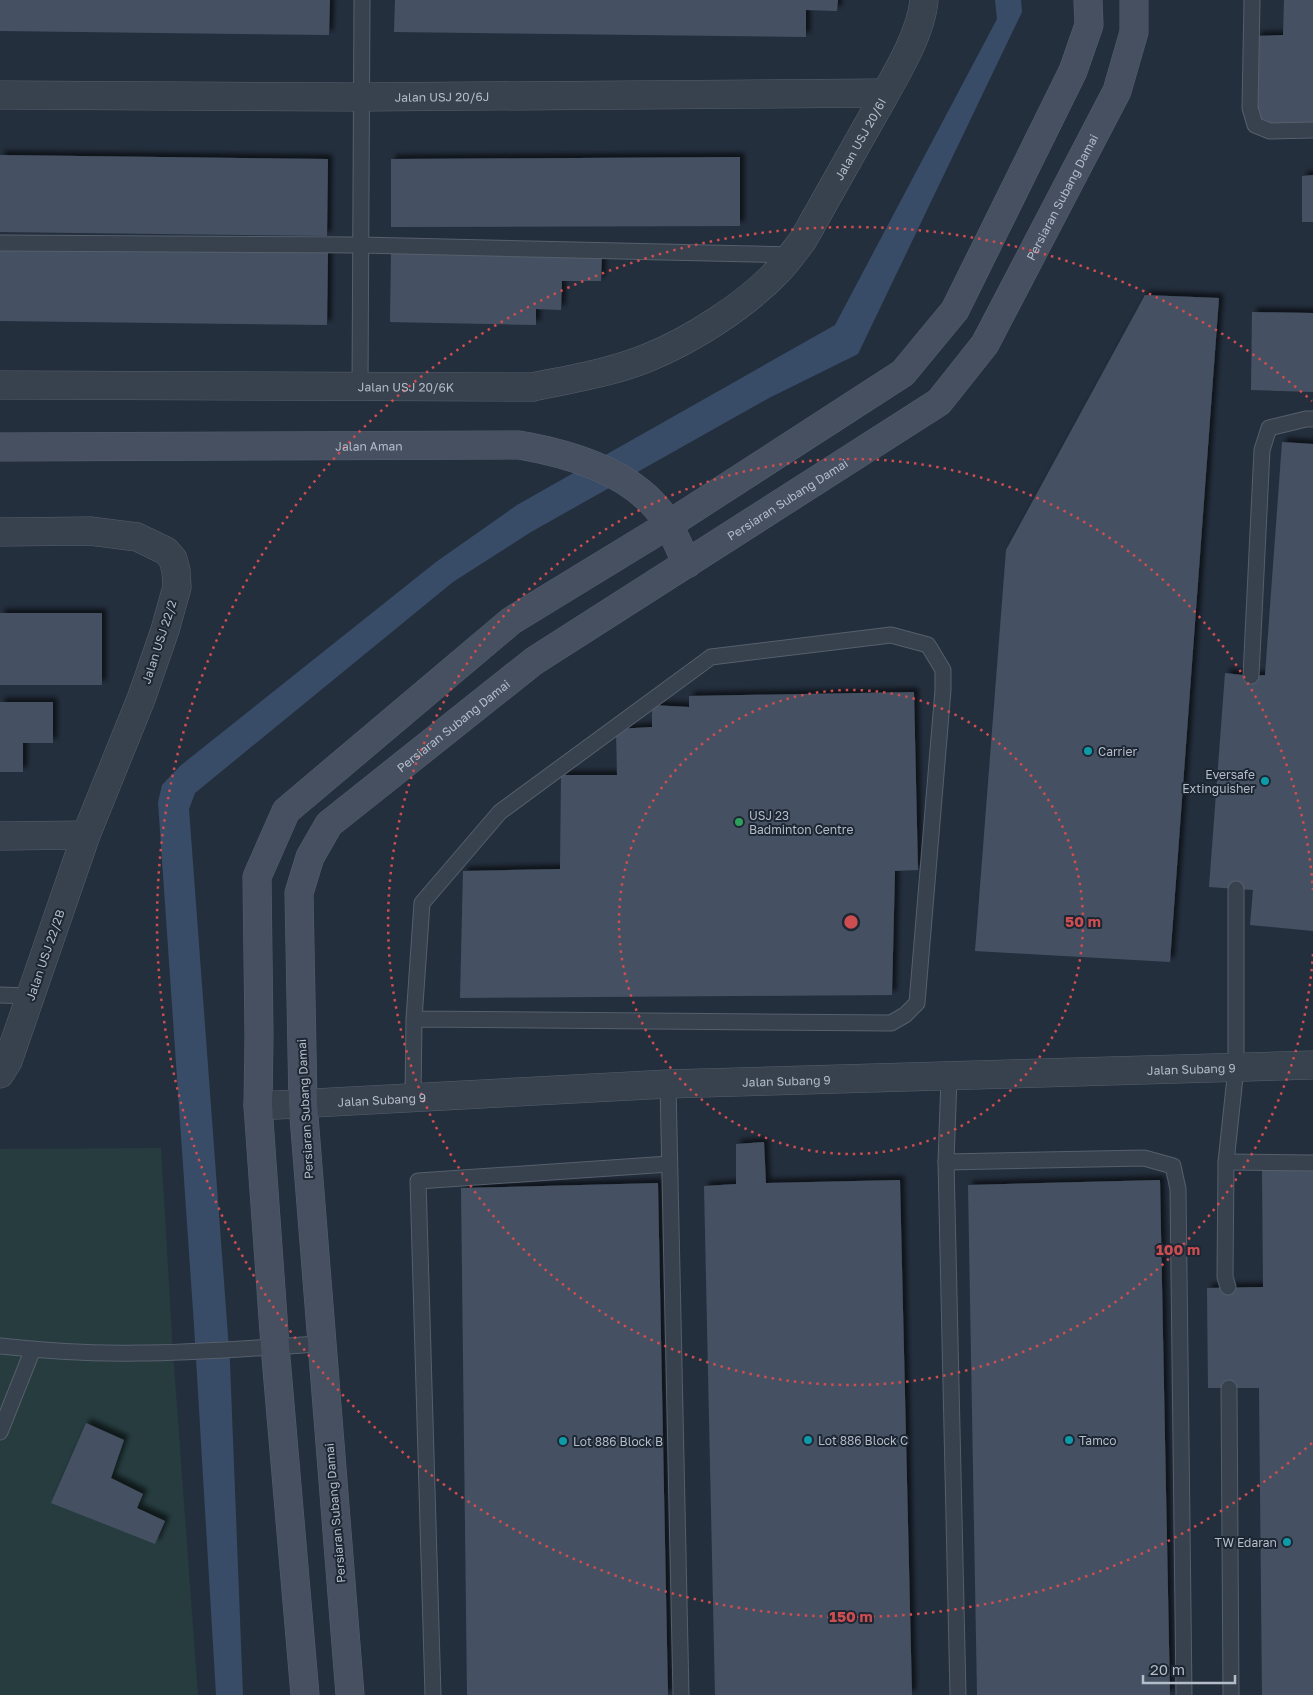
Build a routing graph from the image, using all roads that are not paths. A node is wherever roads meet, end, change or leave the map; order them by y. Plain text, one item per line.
1 (362, 0) edge
2 (924, 0) edge
3 (1088, 0) edge
4 (1134, 0) edge
5 (1252, 0) edge
6 (885, 93) junction
7 (0, 95) edge
8 (361, 97) junction
9 (1313, 130) edge
10 (0, 243) edge
11 (361, 246) junction
12 (785, 262) junction
13 (0, 384) edge
14 (360, 387) junction
15 (1313, 419) edge
16 (0, 447) edge
17 (662, 517) junction
18 (0, 532) edge
19 (687, 564) junction
20 (1251, 676) dead end
21 (86, 835) junction
22 (0, 836) edge
23 (1236, 889) dead end
24 (0, 995) edge
25 (31, 996) junction
26 (414, 1019) junction
27 (1313, 1065) edge
28 (1236, 1068) junction
29 (0, 1074) edge
30 (949, 1077) junction
31 (668, 1084) junction
32 (413, 1098) junction
33 (303, 1104) junction
34 (258, 1106) junction
35 (946, 1162) junction
36 (1226, 1162) junction
37 (1313, 1163) edge
38 (669, 1164) junction
39 (1228, 1287) dead end
40 (321, 1344) junction
41 (0, 1346) edge
42 (262, 1348) junction
43 (34, 1349) junction
44 (1229, 1388) dead end
45 (0, 1432) edge
46 (305, 1695) edge
47 (350, 1695) edge
48 (433, 1695) edge
49 (681, 1695) edge
50 (958, 1695) edge
51 (1184, 1695) edge
52 (1231, 1695) edge

1 - 8 lane
2 - 6 street, Jalan USJ 20/6I
3 - 17 street
4 - 19 street, Persiaran Subang Damai
5 - 9 lane
6 - 8 street, Jalan USJ 20/6J
6 - 12 street, Jalan USJ 20/6I
7 - 8 street, Jalan USJ 20/6J
8 - 11 lane
10 - 11 lane
11 - 12 lane
11 - 14 lane
12 - 14 street, Jalan USJ 20/6K
13 - 14 street, Jalan USJ 20/6K
15 - 20 lane
16 - 17 street, Jalan Aman
17 - 19 street, Jalan Aman
17 - 34 street
18 - 21 street, Jalan USJ 22/2
19 - 33 street, Persiaran Subang Damai
21 - 22 street
21 - 25 street, Jalan USJ 22/2B
23 - 28 lane
24 - 25 lane
25 - 29 street, Jalan USJ 22/2B
26 - 26 lane
26 - 32 lane
27 - 28 street, Jalan Subang 9
28 - 30 street, Jalan Subang 9
28 - 36 lane
30 - 31 street, Jalan Subang 9
30 - 35 lane
31 - 32 street, Jalan Subang 9
31 - 38 lane
32 - 33 street, Jalan Subang 9
33 - 34 street, Jalan Subang 9
33 - 40 street, Persiaran Subang Damai
34 - 42 street
35 - 50 lane
35 - 51 lane
36 - 37 lane
36 - 39 lane
38 - 48 lane
38 - 49 lane
40 - 42 lane
40 - 47 street, Persiaran Subang Damai
41 - 43 lane
42 - 43 lane
42 - 46 street
43 - 45 lane
44 - 52 lane

